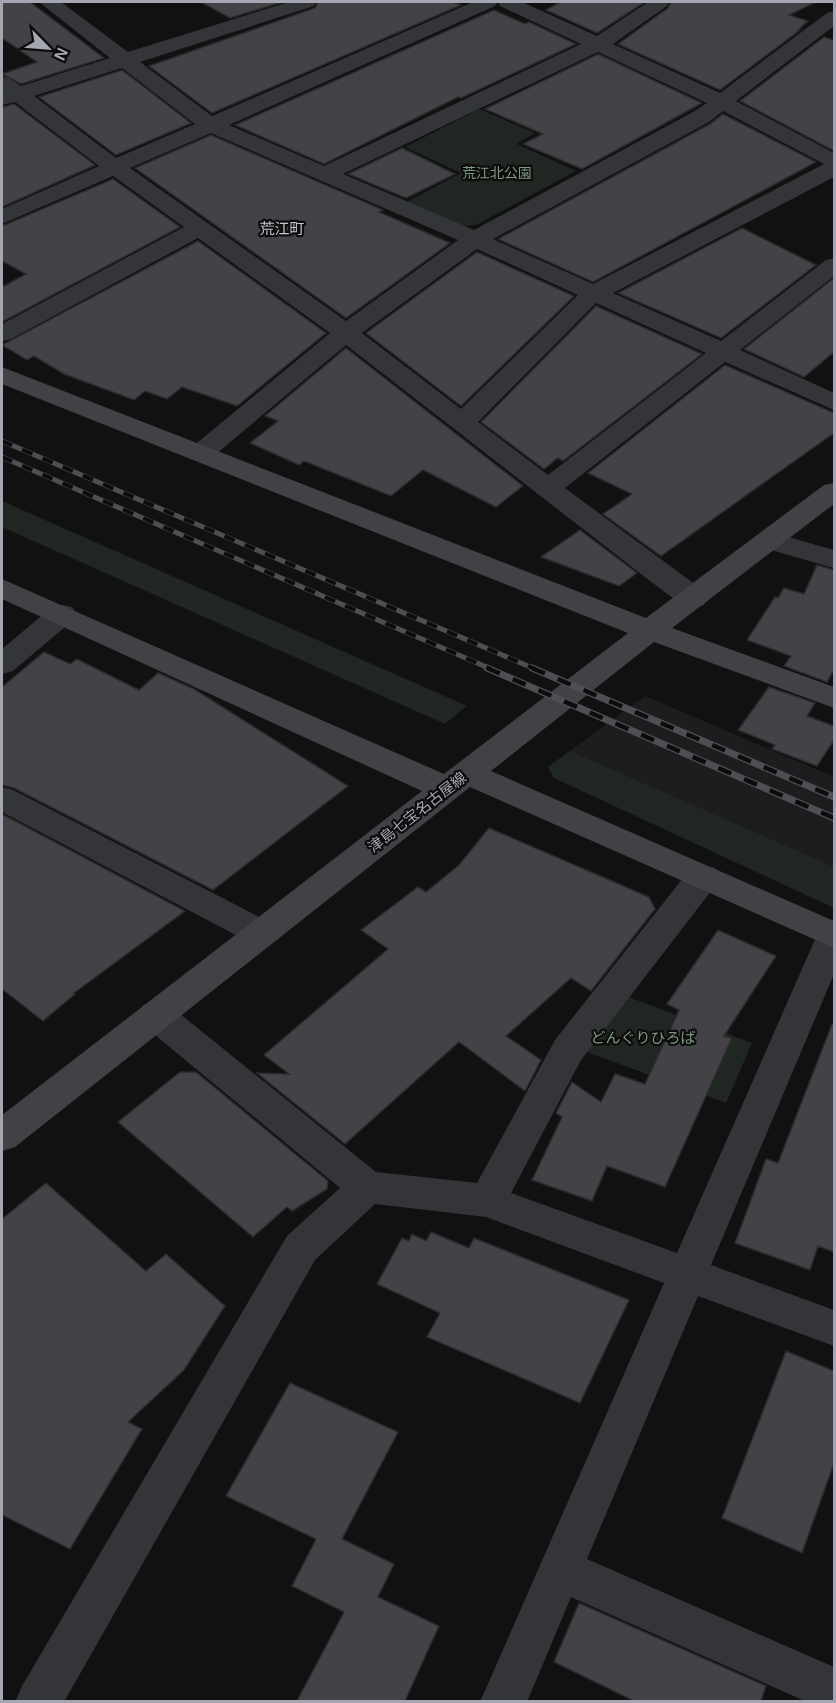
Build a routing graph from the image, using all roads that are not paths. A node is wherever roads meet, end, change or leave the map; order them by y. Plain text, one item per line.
1 (307, 2) edge
2 (488, 2) edge
3 (507, 2) edge
4 (660, 2) edge
5 (828, 2) edge
6 (57, 3) edge
7 (834, 4) edge
8 (834, 17) edge
9 (600, 43) junction
10 (125, 60) junction
11 (7, 92) edge
12 (723, 102) junction
13 (209, 124) junction
14 (834, 136) edge
15 (813, 150) junction
16 (834, 161) edge
17 (114, 167) junction
18 (834, 168) edge
19 (325, 174) junction
20 (2, 216) edge
21 (200, 228) junction
22 (475, 239) junction
23 (834, 265) edge
24 (592, 294) junction
25 (346, 333) junction
26 (2, 334) edge
27 (723, 352) junction
28 (2, 375) edge
29 (834, 402) edge
30 (462, 423) junction
31 (201, 453) junction
32 (547, 489) junction
33 (834, 491) edge
34 (770, 541) junction
35 (834, 559) edge
36 (2, 588) edge
37 (694, 597) junction
38 (62, 614) junction
39 (649, 631) junction
40 (2, 664) edge
41 (834, 698) edge
42 (457, 781) junction
43 (2, 798) edge
44 (703, 877) junction
45 (261, 933) junction
46 (834, 935) edge
47 (156, 1015) junction
48 (2, 1136) edge
49 (367, 1187) junction
50 (487, 1200) junction
51 (688, 1274) junction
52 (834, 1328) edge
53 (560, 1570) junction
54 (834, 1690) edge
55 (38, 1701) edge
56 (503, 1701) edge

1 - 10 street
2 - 13 street
3 - 9 street
4 - 9 street
5 - 7 street
6 - 10 street
8 - 12 street
9 - 12 street
9 - 19 street
10 - 11 street
10 - 13 street
11 - 17 street
12 - 15 street
12 - 22 street
13 - 17 street
13 - 19 street
14 - 15 street
15 - 16 street
17 - 20 street
17 - 21 street
18 - 24 street
19 - 22 street
21 - 25 street
21 - 26 street
22 - 24 street
22 - 25 street
23 - 27 street
24 - 27 street
24 - 30 street
25 - 30 street
25 - 31 street
27 - 29 street
27 - 32 street
28 - 31 street
30 - 32 street
31 - 39 street
32 - 37 street
33 - 34 street, 津島七宝名古屋線
34 - 35 street
34 - 37 street, 津島七宝名古屋線
36 - 38 street
37 - 39 street, 津島七宝名古屋線
38 - 40 street
38 - 42 street
39 - 41 street
39 - 42 street, 津島七宝名古屋線
42 - 44 street
42 - 45 street, 津島七宝名古屋線
43 - 45 street
44 - 46 street
44 - 50 street
45 - 47 street, 津島七宝名古屋線
46 - 51 street
47 - 48 street, 津島七宝名古屋線
47 - 49 street
49 - 50 street
49 - 55 street
50 - 51 street
51 - 52 street
51 - 53 street
53 - 54 street
53 - 56 street

